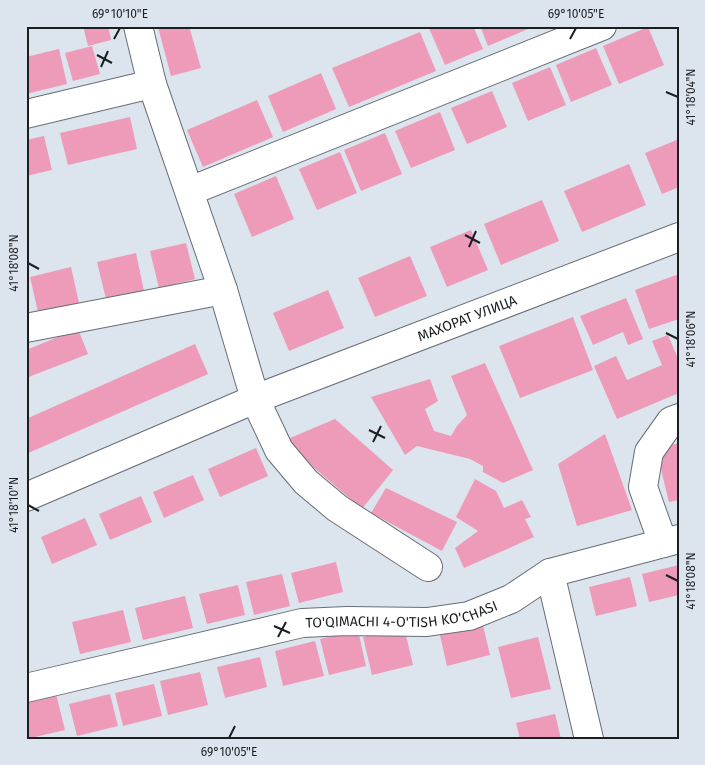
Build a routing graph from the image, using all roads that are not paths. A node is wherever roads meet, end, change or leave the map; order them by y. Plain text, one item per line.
1 (138, 26) edge
2 (602, 26) edge
3 (152, 84) junction
4 (26, 114) edge
5 (190, 191) junction
6 (679, 237) edge
7 (223, 290) junction
8 (26, 328) edge
9 (255, 399) junction
10 (679, 418) edge
11 (26, 497) edge
12 (671, 541) edge
13 (428, 567) dead end
14 (550, 573) junction
15 (26, 688) edge
16 (589, 739) edge

1 - 3 street
2 - 5 street
3 - 4 street
3 - 5 street
5 - 7 street
6 - 9 street, МАХОРАТ УЛИЦА
7 - 8 street
7 - 9 street
9 - 11 street, МАХОРАТ УЛИЦА
9 - 13 street
10 - 12 street
12 - 14 street, TO'QIMACHI 4-O'TISH KO'CHASI
14 - 15 street, TO'QIMACHI 4-O'TISH KO'CHASI
14 - 16 street

